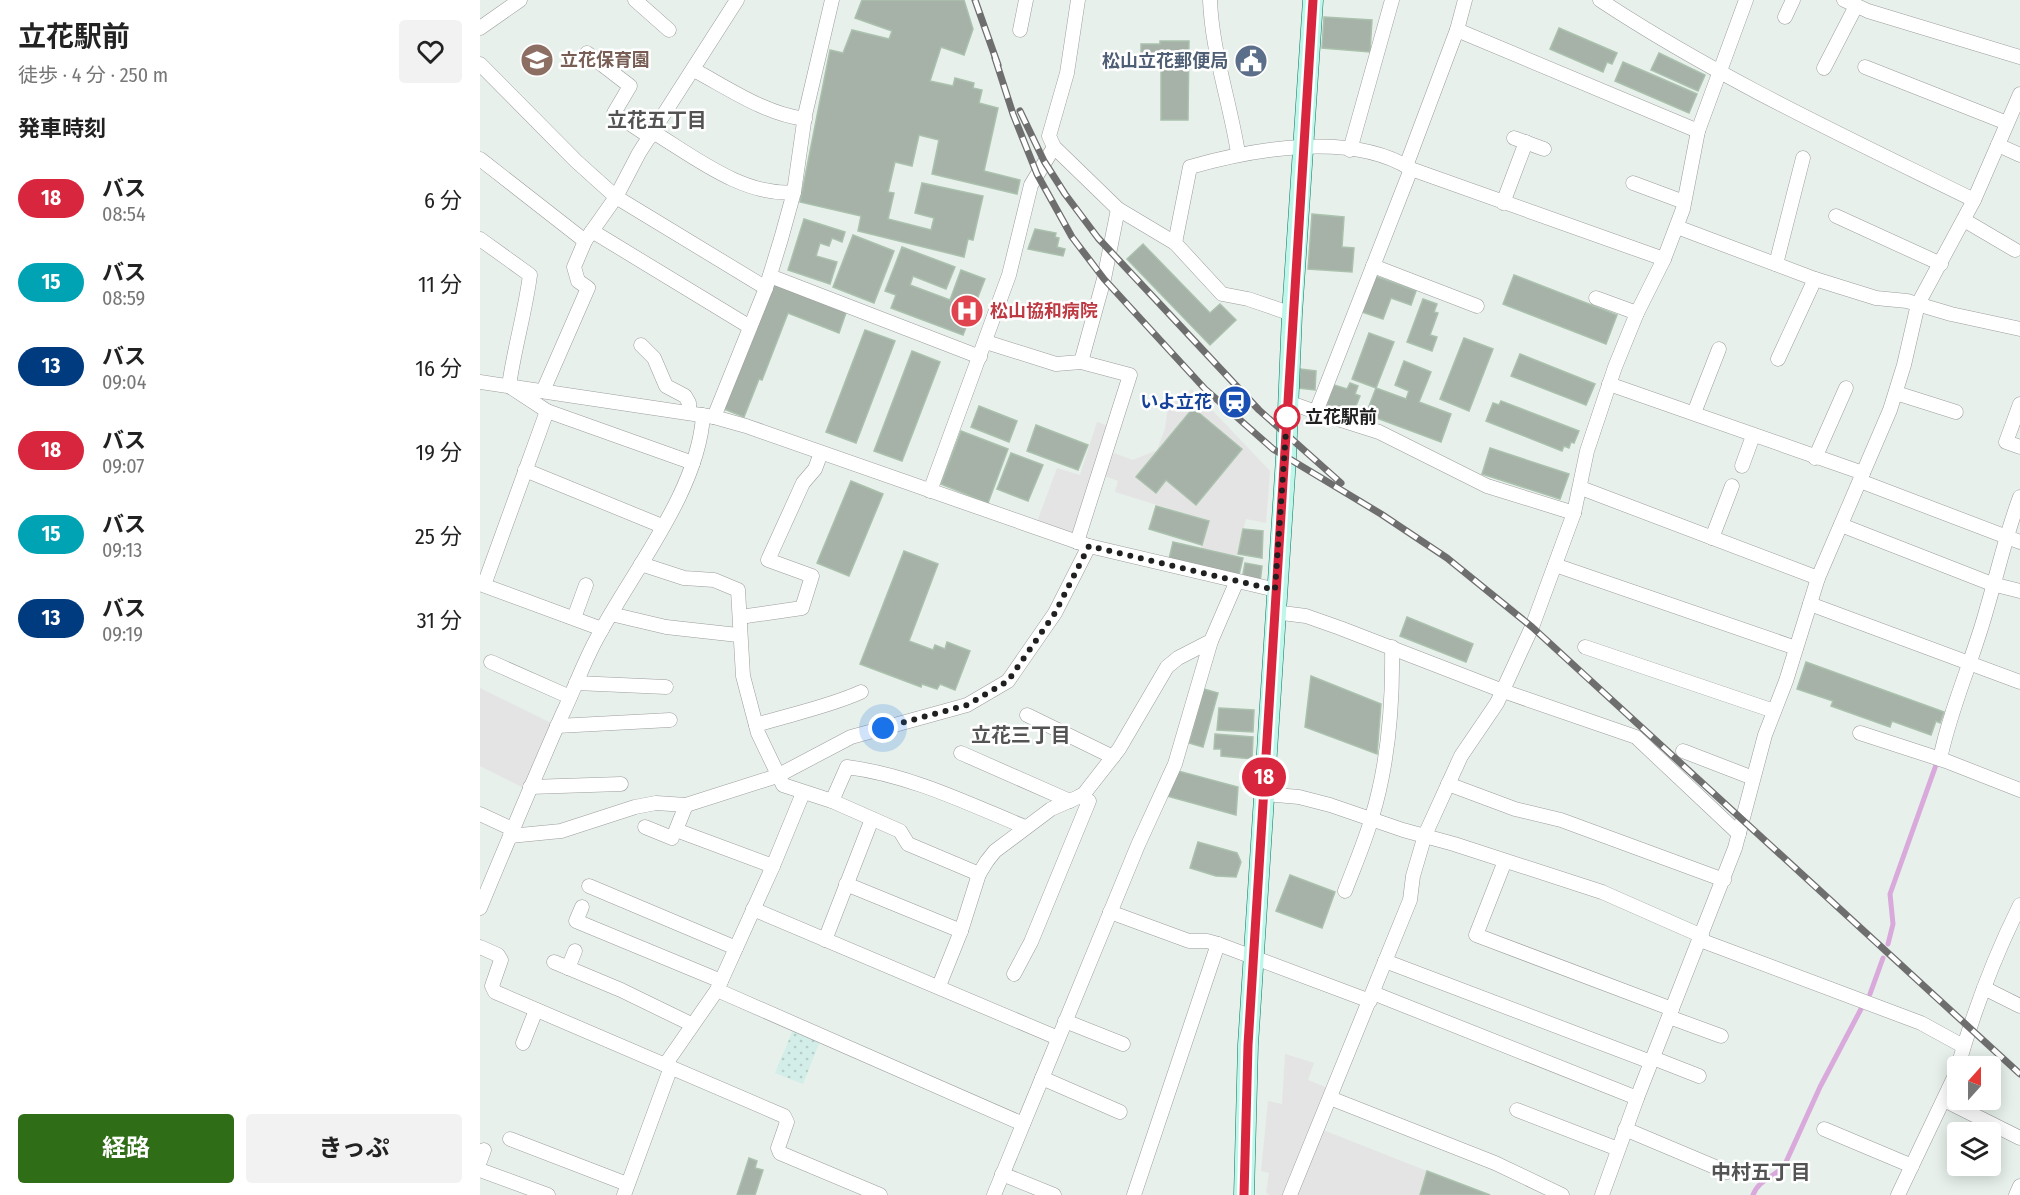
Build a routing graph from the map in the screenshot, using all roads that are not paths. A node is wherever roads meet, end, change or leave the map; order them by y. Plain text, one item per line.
1 (520, 0) edge
2 (635, 0) edge
3 (737, 0) edge
4 (832, 0) edge
5 (1026, 0) edge
6 (1078, 0) edge
7 (1210, 0) edge
8 (1303, 0) edge
9 (1313, 0) edge
10 (1392, 0) edge
11 (1465, 0) edge
12 (1600, 0) edge
13 (1746, 0) edge
14 (1793, 0) edge
15 (1850, 3) edge
16 (1785, 17) dead end
17 (480, 27) edge
18 (669, 30) dead end
19 (1020, 30) dead end
20 (1457, 30) junction
21 (587, 53) dead end
22 (2020, 57) edge
23 (480, 64) edge
24 (1824, 68) dead end
25 (1864, 68) dead end
26 (694, 70) junction
27 (1720, 70) junction
28 (2020, 94) edge
29 (805, 119) junction
30 (2007, 123) junction
31 (1698, 130) junction
32 (651, 134) junction
33 (1998, 144) junction
34 (1054, 147) junction
35 (1303, 147) junction
36 (1544, 149) dead end
37 (1350, 150) junction
38 (1238, 153) junction
39 (2020, 155) edge
40 (1803, 158) dead end
41 (480, 159) edge
42 (1409, 168) junction
43 (1633, 183) dead end
44 (794, 192) junction
45 (616, 196) junction
46 (1974, 200) junction
47 (1503, 202) junction
48 (1684, 202) junction
49 (1118, 209) junction
50 (1836, 216) dead end
51 (1964, 220) junction
52 (1677, 226) junction
53 (589, 236) junction
54 (480, 238) edge
55 (1175, 243) junction
56 (2015, 250) dead end
57 (1664, 259) junction
58 (1776, 264) junction
59 (1941, 264) junction
60 (1373, 266) junction
61 (1815, 279) junction
62 (768, 282) junction
63 (1596, 298) dead end
64 (1918, 304) junction
65 (1477, 306) dead end
66 (1637, 313) junction
67 (1292, 314) junction
68 (750, 327) junction
69 (2020, 329) edge
70 (986, 342) junction
71 (640, 345) dead end
72 (1719, 349) dead end
73 (980, 357) junction
74 (1778, 359) dead end
75 (1081, 362) junction
76 (480, 382) edge
77 (1609, 384) junction
78 (509, 387) junction
79 (1846, 388) dead end
80 (543, 391) junction
81 (1896, 393) junction
82 (1288, 402) junction
83 (2020, 404) edge
84 (547, 411) junction
85 (1316, 412) junction
86 (1956, 412) dead end
87 (689, 413) junction
88 (1694, 413) junction
89 (709, 416) junction
90 (1754, 436) junction
91 (2020, 447) edge
92 (821, 453) junction
93 (1815, 458) junction
94 (693, 463) junction
95 (1742, 466) dead end
96 (525, 470) junction
97 (1861, 477) junction
98 (1732, 486) dead end
99 (1581, 488) junction
100 (930, 491) junction
101 (2020, 497) edge
102 (1574, 513) junction
103 (1841, 525) junction
104 (662, 526) junction
105 (2005, 536) junction
106 (1713, 538) junction
107 (2020, 542) edge
108 (1083, 544) junction
109 (641, 564) junction
110 (1555, 566) junction
111 (1818, 578) junction
112 (1236, 583) junction
113 (482, 584) edge
114 (1992, 584) junction
115 (586, 585) dead end
116 (1275, 590) junction
117 (2020, 591) edge
118 (1810, 604) junction
119 (1274, 612) junction
120 (611, 614) junction
121 (740, 617) junction
122 (574, 618) junction
123 (602, 629) junction
124 (738, 635) junction
125 (1211, 640) junction
126 (1392, 647) junction
127 (1586, 647) dead end
128 (1796, 648) junction
129 (491, 662) dead end
130 (1969, 663) junction
131 (2020, 682) edge
132 (576, 683) junction
133 (666, 687) dead end
134 (1503, 691) junction
135 (861, 692) dead end
136 (570, 697) junction
137 (1774, 711) junction
138 (1027, 715) dead end
139 (670, 720) dead end
140 (756, 725) junction
141 (558, 726) junction
142 (1860, 733) dead end
143 (1683, 752) dead end
144 (961, 753) dead end
145 (1113, 757) junction
146 (1940, 759) junction
147 (777, 776) junction
148 (1753, 778) junction
149 (621, 784) dead end
150 (1448, 784) junction
151 (530, 788) junction
152 (2020, 790) edge
153 (803, 792) junction
154 (1263, 794) junction
155 (1075, 798) junction
156 (832, 801) junction
157 (686, 805) junction
158 (480, 814) edge
159 (872, 819) junction
160 (1372, 819) junction
161 (645, 827) dead end
162 (1025, 827) junction
163 (511, 833) junction
164 (1739, 834) junction
165 (1425, 835) junction
166 (673, 837) junction
167 (1505, 861) junction
168 (773, 866) junction
169 (980, 874) junction
170 (1724, 880) junction
171 (846, 884) junction
172 (589, 886) dead end
173 (1345, 891) dead end
174 (2020, 905) edge
175 (582, 907) dead end
176 (480, 909) edge
177 (753, 909) junction
178 (1110, 912) junction
179 (961, 931) junction
180 (1701, 938) junction
181 (825, 940) junction
182 (1218, 944) junction
183 (480, 947) edge
184 (736, 948) junction
185 (575, 951) dead end
186 (1253, 958) junction
187 (1386, 961) junction
188 (554, 962) dead end
189 (568, 968) junction
190 (1014, 974) dead end
191 (719, 986) junction
192 (939, 986) junction
193 (1984, 988) junction
194 (1371, 997) junction
195 (2020, 1006) edge
196 (536, 1010) junction
197 (1671, 1013) junction
198 (1065, 1021) junction
199 (691, 1024) junction
200 (1720, 1036) dead end
201 (1058, 1038) junction
202 (524, 1043) dead end
203 (1123, 1044) dead end
204 (1963, 1046) junction
205 (1961, 1056) edge
206 (1652, 1060) junction
207 (668, 1066) junction
208 (1699, 1076) dead end
209 (1042, 1078) junction
210 (1947, 1093) edge
211 (1330, 1098) junction
212 (1636, 1098) junction
213 (1944, 1100) junction
214 (1517, 1110) dead end
215 (1120, 1112) dead end
216 (1023, 1124) junction
217 (1625, 1129) junction
218 (1824, 1129) dead end
219 (2020, 1138) edge
220 (510, 1139) dead end
221 (1618, 1149) junction
222 (1912, 1166) junction
223 (480, 1170) edge
224 (1727, 1172) dead end
225 (1002, 1174) junction
226 (2020, 1186) edge
227 (626, 1190) edge
228 (548, 1195) edge
229 (880, 1195) edge
230 (994, 1195) edge
231 (1054, 1195) edge
232 (1134, 1195) edge
233 (1244, 1195) edge
234 (1290, 1195) edge
235 (1562, 1195) edge
236 (1602, 1195) edge
237 (1898, 1195) edge
238 (2016, 1195) edge

1 - 17 street
2 - 18 street
3 - 26 street
4 - 29 street
5 - 19 street
6 - 34 street
7 - 38 street
8 - 9 street
9 - 35 street
10 - 37 street
11 - 20 street
12 - 27 street
13 - 27 street
14 - 16 street
15 - 22 street
15 - 24 street
20 - 31 street
20 - 42 street
21 - 32 street
23 - 45 street
25 - 30 street
26 - 29 street
26 - 32 street
27 - 31 street
27 - 46 street
28 - 30 street
29 - 44 street
30 - 33 street
31 - 48 street
32 - 44 street
32 - 45 street
33 - 39 street
33 - 46 street
34 - 49 street
34 - 70 street
35 - 37 street
35 - 38 street
35 - 67 street
36 - 47 street
37 - 42 street
38 - 55 street
40 - 58 street
41 - 53 street
42 - 47 street
42 - 60 street
43 - 48 street
44 - 62 street
45 - 53 street
45 - 62 street
46 - 51 street
47 - 57 street
48 - 52 street
49 - 55 street
49 - 75 street
50 - 59 street
51 - 56 street
51 - 59 street
52 - 57 street
52 - 58 street
53 - 68 street
53 - 80 street
54 - 78 street
55 - 67 street
57 - 66 street
58 - 61 street
59 - 64 street
60 - 65 street
60 - 85 street
61 - 64 street
61 - 74 street
62 - 68 street
62 - 73 street
63 - 66 street
64 - 69 street
64 - 81 street
66 - 77 street
67 - 82 street
68 - 89 street
70 - 73 street
70 - 75 street
71 - 87 street
72 - 88 street
73 - 100 street
75 - 108 street
76 - 78 street
77 - 88 street
77 - 99 street
78 - 80 street
78 - 84 street
79 - 93 street
80 - 87 street
81 - 86 street
81 - 97 street
82 - 85 street
82 - 116 street
83 - 91 street
84 - 94 street
84 - 96 street
85 - 102 street
87 - 89 street
88 - 90 street
89 - 92 street
89 - 94 street
90 - 93 street
90 - 95 street
92 - 100 street
92 - 121 street
93 - 97 street
94 - 104 street
96 - 104 street
96 - 113 street
97 - 103 street
97 - 105 street
98 - 106 street
99 - 102 street
99 - 106 street
100 - 108 street
101 - 105 street
102 - 110 street
103 - 111 street
103 - 114 street
104 - 109 street
105 - 107 street
105 - 114 street
106 - 111 street
108 - 112 street
108 - 147 street
109 - 120 street
109 - 121 street
110 - 128 street
110 - 134 street
111 - 118 street
112 - 116 street
112 - 125 street
113 - 122 street
114 - 117 street
114 - 130 street
115 - 122 street
116 - 119 street
118 - 128 street
118 - 130 street
119 - 126 street
119 - 154 street
120 - 123 street
120 - 124 street
121 - 124 street
122 - 123 street
123 - 132 street
124 - 140 street
125 - 145 street
125 - 178 street
126 - 134 street
126 - 160 street
127 - 137 street
128 - 137 street
129 - 136 street
130 - 131 street
130 - 146 street
132 - 133 street
132 - 136 street
134 - 150 street
134 - 164 street
135 - 140 street
136 - 141 street
137 - 148 street
138 - 145 street
139 - 141 street
140 - 147 street
141 - 151 street
142 - 146 street
143 - 148 street
144 - 155 street
145 - 155 street
146 - 152 street
147 - 153 street
147 - 157 street
148 - 164 street
149 - 151 street
150 - 165 street
150 - 170 street
151 - 163 street
153 - 156 street
153 - 168 street
154 - 160 street
154 - 186 street
155 - 162 street
155 - 190 street
156 - 159 street
156 - 162 street
157 - 163 street
157 - 166 street
158 - 163 street
159 - 169 street
159 - 171 street
160 - 165 street
160 - 173 street
161 - 166 street
162 - 169 street
163 - 176 street
164 - 170 street
165 - 167 street
165 - 187 street
166 - 168 street
167 - 180 street
167 - 197 street
168 - 177 street
169 - 179 street
170 - 180 street
171 - 179 street
171 - 181 street
172 - 184 street
174 - 193 street
175 - 191 street
177 - 181 street
177 - 184 street
178 - 182 street
178 - 198 street
179 - 192 street
180 - 197 street
180 - 204 street
181 - 192 street
182 - 186 street
182 - 232 street
183 - 196 street
184 - 191 street
185 - 189 street
186 - 194 street
186 - 233 street
187 - 194 street
187 - 206 street
188 - 189 street
189 - 199 street
191 - 199 street
191 - 216 street
192 - 201 street
193 - 195 street
193 - 204 street
194 - 211 street
194 - 212 street
196 - 202 street
196 - 207 street
197 - 200 street
197 - 206 street
198 - 201 street
198 - 203 street
199 - 207 street
201 - 209 street
204 - 205 street
206 - 208 street
206 - 212 street
207 - 227 street
207 - 229 street
209 - 215 street
209 - 216 street
210 - 213 street
211 - 234 street
211 - 235 street
212 - 217 street
213 - 219 street
213 - 222 street
214 - 221 street
216 - 225 street
217 - 221 street
217 - 224 street
218 - 222 street
220 - 227 street
221 - 236 street
222 - 237 street
223 - 228 street
225 - 230 street
225 - 231 street
226 - 238 street

